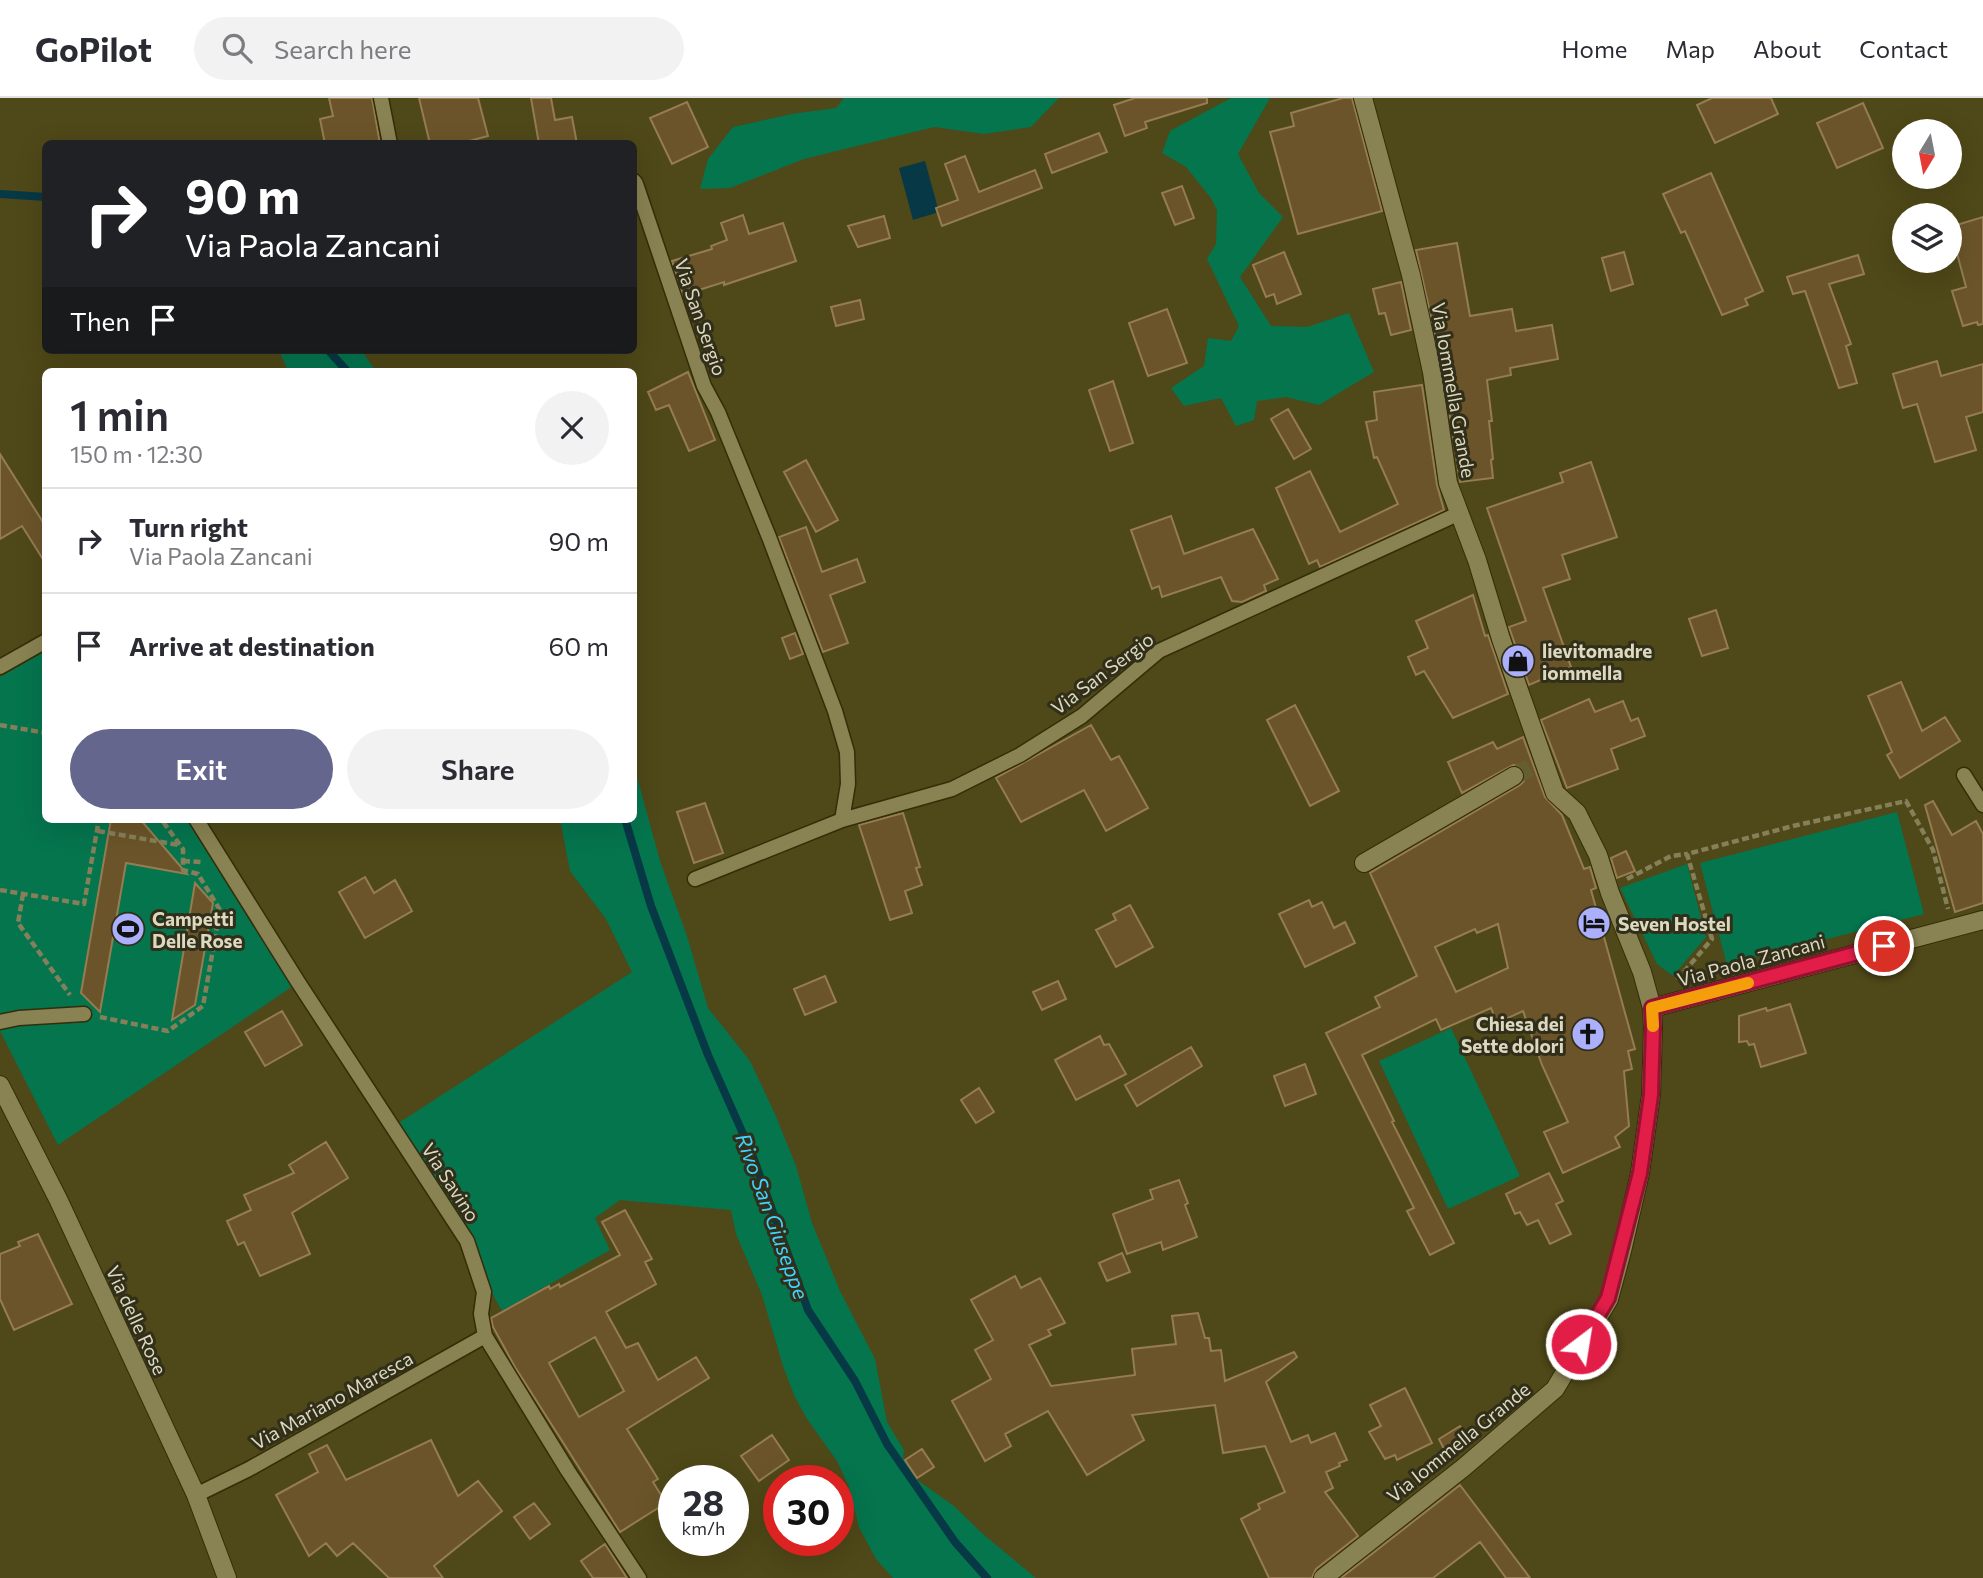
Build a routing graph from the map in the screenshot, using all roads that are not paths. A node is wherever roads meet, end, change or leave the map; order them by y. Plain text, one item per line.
1 (381, 98) edge
2 (1363, 98) edge
3 (389, 140) edge
4 (637, 187) edge
5 (1460, 513) junction
6 (42, 643) edge
7 (0, 667) edge
8 (1964, 775) dead end
9 (1514, 776) tunnel mouth
10 (1983, 805) edge
11 (842, 820) junction
12 (199, 823) edge
13 (1364, 863) dead end
14 (695, 879) dead end
15 (1983, 920) edge
16 (1652, 1008) junction
17 (84, 1014) road end
18 (0, 1022) edge
19 (0, 1085) edge
20 (485, 1336) junction
21 (195, 1495) junction
22 (227, 1578) edge
23 (639, 1578) edge
24 (1322, 1578) edge

1 - 3 lane
2 - 5 street, Via Iommella Grande
4 - 11 lane, Via San Sergio
5 - 11 lane, Via San Sergio
5 - 16 street, Via Iommella Grande
6 - 7 lane
8 - 10 lane
9 - 13 street
11 - 14 lane, Via San Sergio
12 - 20 lane, Via Savino
15 - 16 street, Via Paola Zancani
16 - 24 street, Via Iommella Grande
17 - 18 lane
19 - 21 street, Via delle Rose
20 - 21 lane, Via Mariano Maresca
20 - 23 lane, Via Savino
21 - 22 street, Via delle Rose

